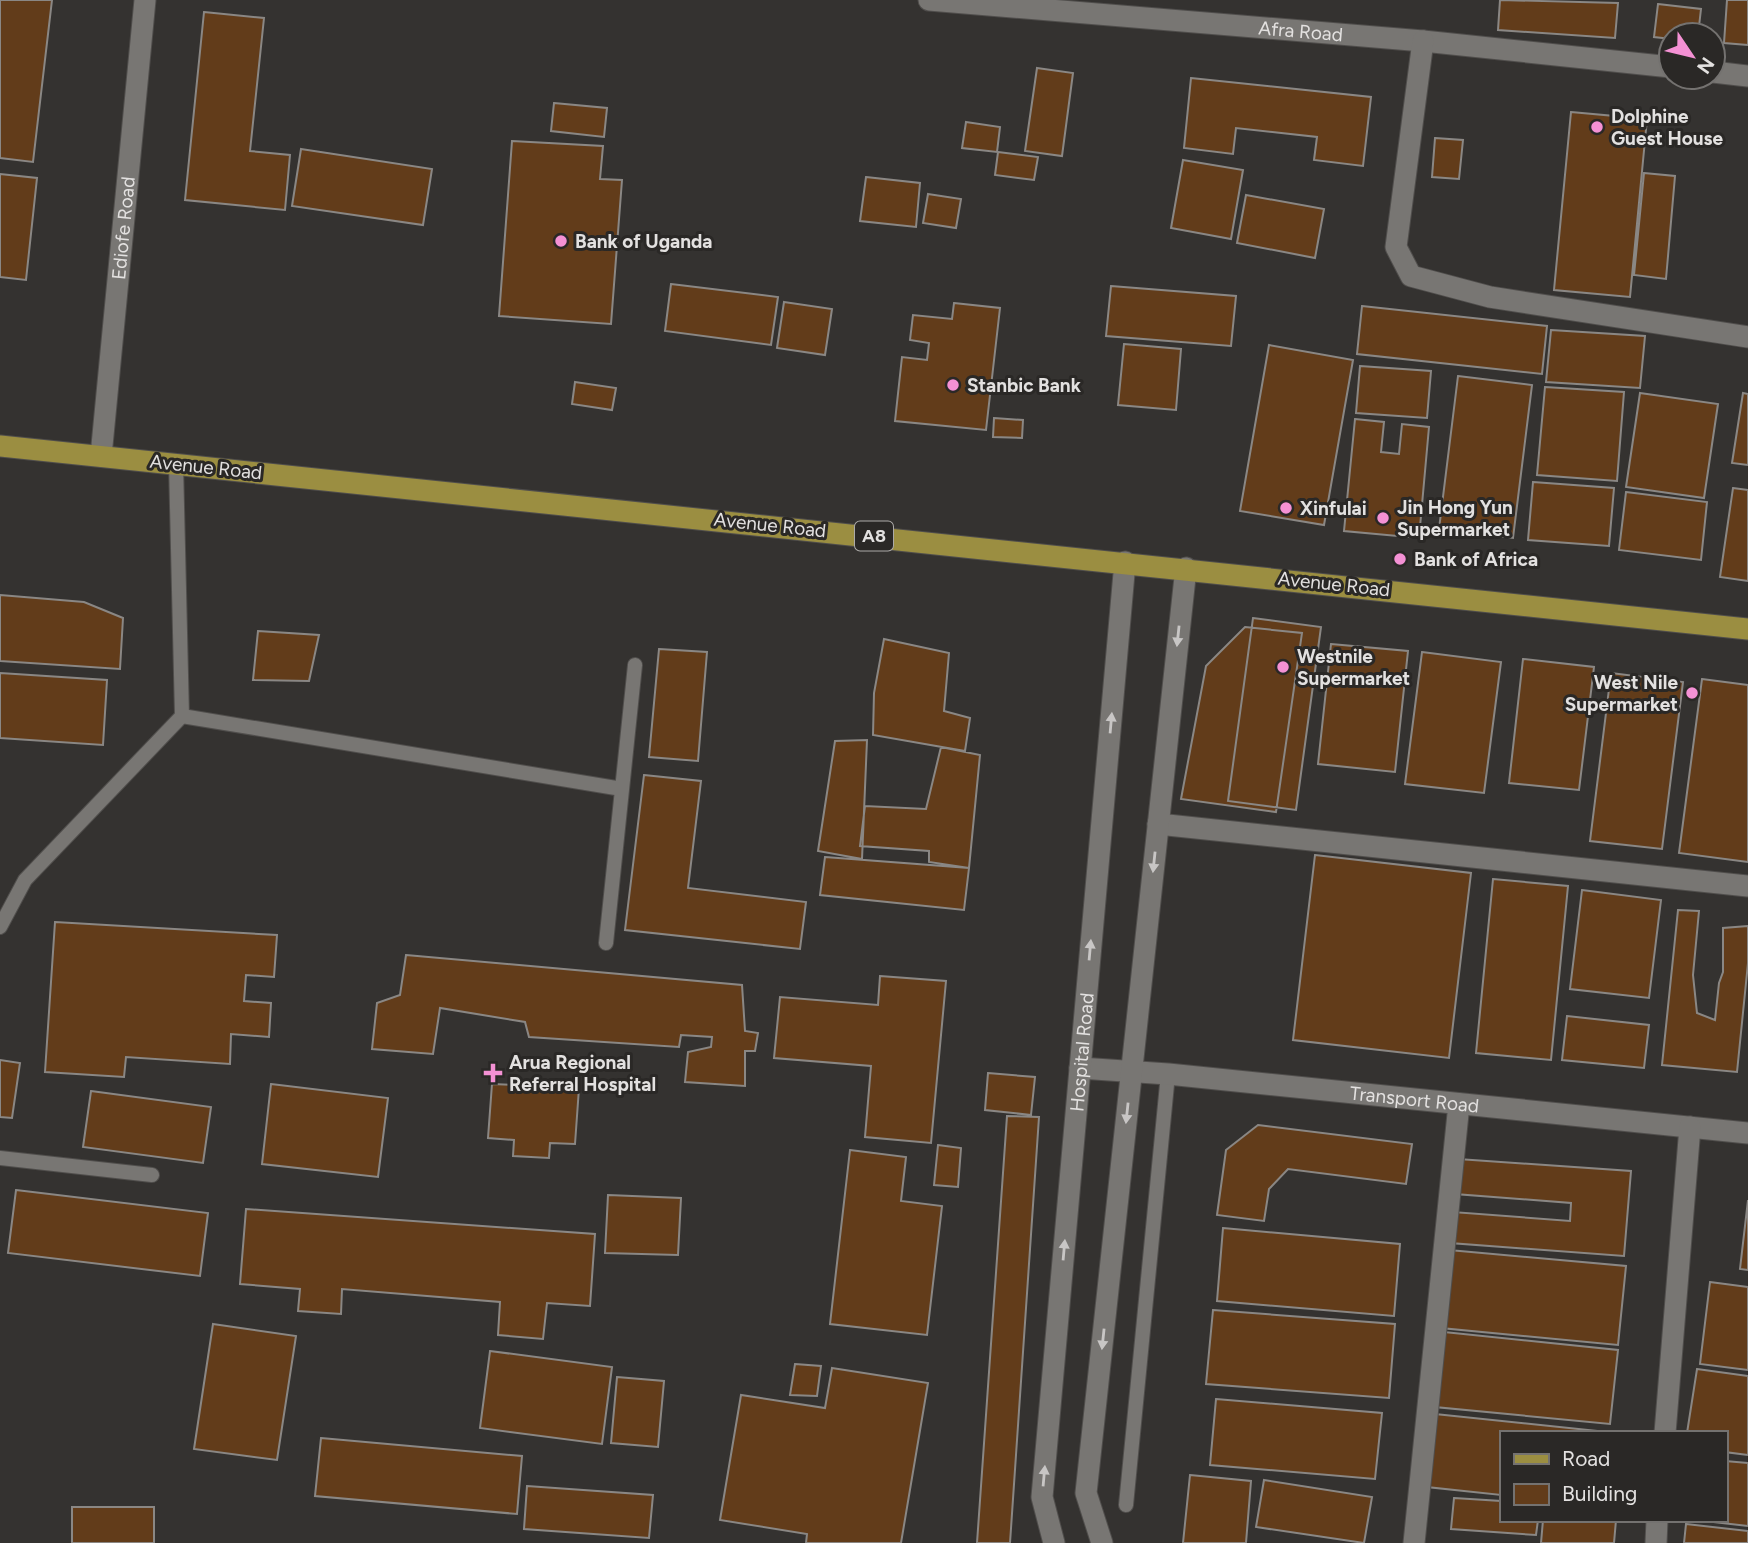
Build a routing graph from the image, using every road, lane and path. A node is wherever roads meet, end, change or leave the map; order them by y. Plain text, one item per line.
1 (145, 0) edge
2 (929, 0) edge
3 (952, 1) edge
4 (1423, 41) junction
5 (1657, 66) edge
6 (1727, 74) edge
7 (1748, 76) edge
8 (1748, 337) edge
9 (0, 446) edge
10 (101, 457) junction
11 (176, 464) junction
12 (1125, 562) junction
13 (1185, 568) junction
14 (1748, 629) edge
15 (635, 665) dead end
16 (182, 716) junction
17 (622, 789) junction
18 (1158, 824) junction
19 (1748, 886) edge
20 (0, 927) edge
21 (606, 943) dead end
22 (1080, 1068) junction
23 (1131, 1070) junction
24 (1168, 1074) junction
25 (1459, 1104) junction
26 (1690, 1127) junction
27 (1748, 1133) edge
28 (0, 1158) edge
29 (152, 1175) dead end
30 (1665, 1431) edge
31 (1126, 1505) dead end
32 (1657, 1522) edge
33 (1054, 1543) edge
34 (1101, 1543) edge
35 (1414, 1543) edge
36 (1656, 1543) edge

1 - 10 street, Ediofe Road
2 - 3 street, Afra Road
3 - 4 street, Afra Road
4 - 5 street, Afra Road
4 - 8 street
6 - 7 street
9 - 10 main road, Avenue Road / A8
10 - 11 main road, Avenue Road / A8
11 - 12 main road, Avenue Road / A8
11 - 16 lane
12 - 13 main road, Avenue Road / A8
22 -> 12 street, Hospital Road
13 - 14 main road, Avenue Road / A8
13 -> 18 street
15 - 17 lane
16 - 17 lane
16 - 20 lane
17 - 21 lane
18 - 19 street
18 -> 23 street
22 - 23 street, Transport Road
33 -> 22 street, Hospital Road
23 - 24 street, Transport Road
23 -> 34 street
24 - 25 street, Transport Road
24 - 31 lane
25 - 26 street, Transport Road
25 - 35 street
26 - 27 street, Transport Road
26 - 30 street
28 - 29 lane
32 - 36 street

